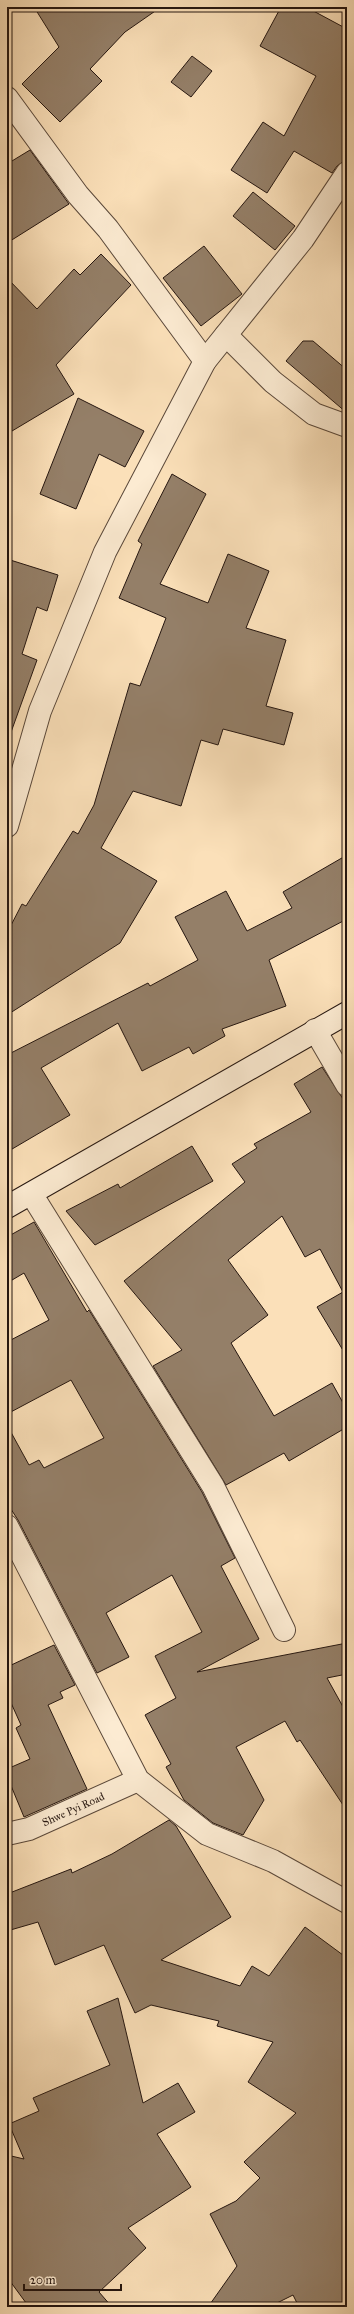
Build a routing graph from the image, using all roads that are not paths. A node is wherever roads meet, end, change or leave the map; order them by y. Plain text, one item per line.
1 (7, 98) edge
2 (347, 173) edge
3 (226, 335) junction
4 (205, 361) junction
5 (347, 426) edge
6 (7, 826) edge
7 (347, 1013) edge
8 (315, 1030) junction
9 (347, 1085) edge
10 (32, 1195) junction
11 (7, 1208) edge
12 (7, 1526) edge
13 (284, 1630) dead end
14 (138, 1780) junction
15 (7, 1834) edge
16 (347, 1902) edge

1 - 4 street
2 - 3 street
3 - 4 street
3 - 5 street
4 - 6 street
7 - 8 street
8 - 9 street
8 - 10 street
10 - 11 street
10 - 13 street
12 - 14 street
14 - 15 street, Shwe Pyi Road
14 - 16 street

